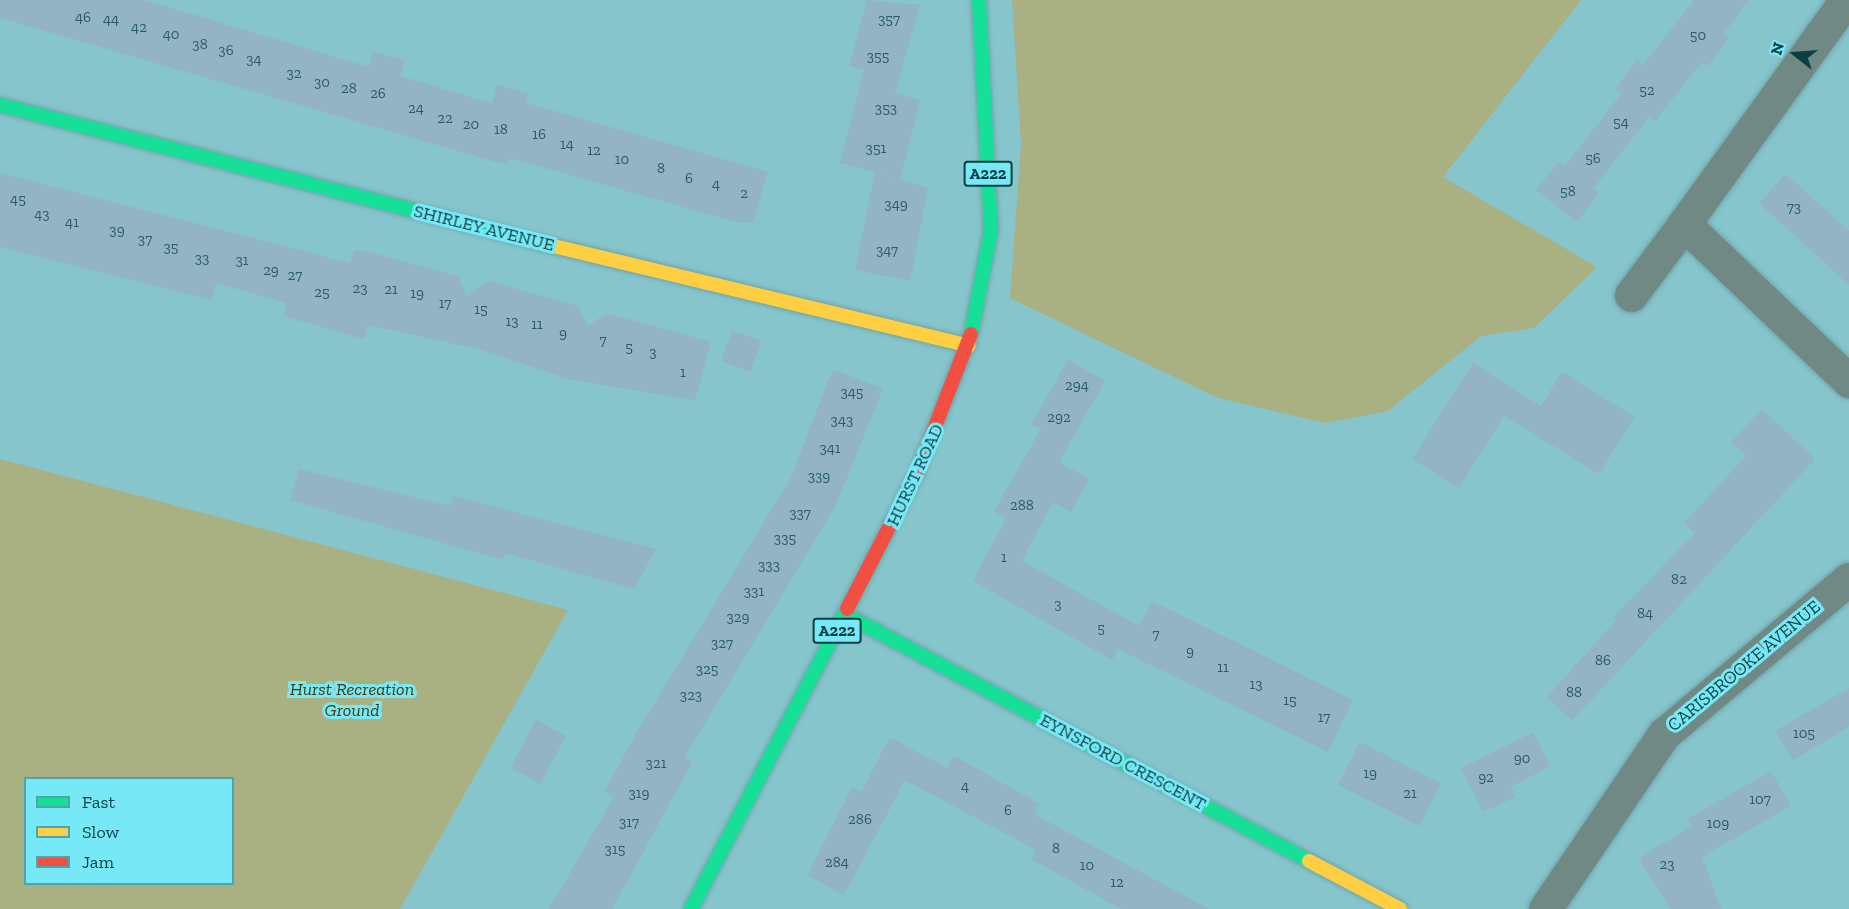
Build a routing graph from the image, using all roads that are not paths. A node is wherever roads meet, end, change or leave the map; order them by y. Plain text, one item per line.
1 (979, 0) edge
2 (1846, 0) edge
3 (0, 105) edge
4 (1684, 224) junction
5 (1631, 295) dead end
6 (969, 346) junction
7 (1849, 381) edge
8 (1849, 579) edge
9 (846, 615) junction
10 (691, 909) edge
11 (1400, 909) edge
12 (1545, 909) edge

1 - 6 street, HURST ROAD / A222
2 - 4 street
3 - 6 street, SHIRLEY AVENUE
4 - 5 street
4 - 7 street
6 - 9 street, HURST ROAD / A222
8 - 12 street, CARISBROOKE AVENUE
9 - 10 street, HURST ROAD / A222
9 - 11 street, EYNSFORD CRESCENT

